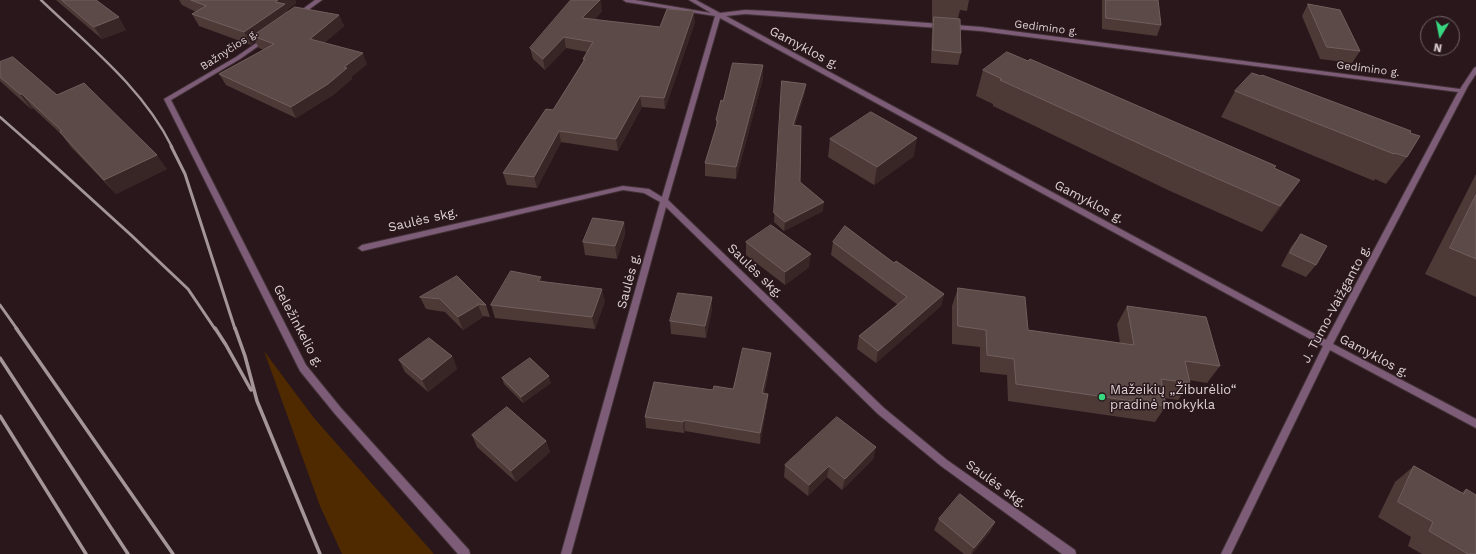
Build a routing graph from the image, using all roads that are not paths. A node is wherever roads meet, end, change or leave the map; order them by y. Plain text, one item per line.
1 (319, 0) edge
2 (626, 0) edge
3 (692, 0) edge
4 (718, 15) junction
5 (294, 18) edge
6 (269, 36) edge
7 (1476, 70) edge
8 (1462, 91) junction
9 (167, 99) joint
10 (664, 202) junction
11 (362, 248) dead end
12 (1328, 345) junction
13 (1476, 424) edge
14 (465, 554) edge
15 (566, 554) edge
16 (1071, 554) edge
17 (1226, 554) edge

1 - 5 street
2 - 4 street, Gedimino g.
3 - 4 street, Gamyklos g.
4 - 8 street, Gedimino g.
4 - 10 street, Saulės g.
4 - 12 street, Gamyklos g.
6 - 9 street, Bažnyčios g.
7 - 8 street, J. Tumo-Vaižganto g.
8 - 12 street, J. Tumo-Vaižganto g.
9 - 14 street, Geležinkelio g.
10 - 11 street, Saulės skg.
10 - 15 street, Saulės g.
10 - 16 street, Saulės skg.
12 - 13 street, Gamyklos g.
12 - 17 street, J. Tumo-Vaižganto g.

